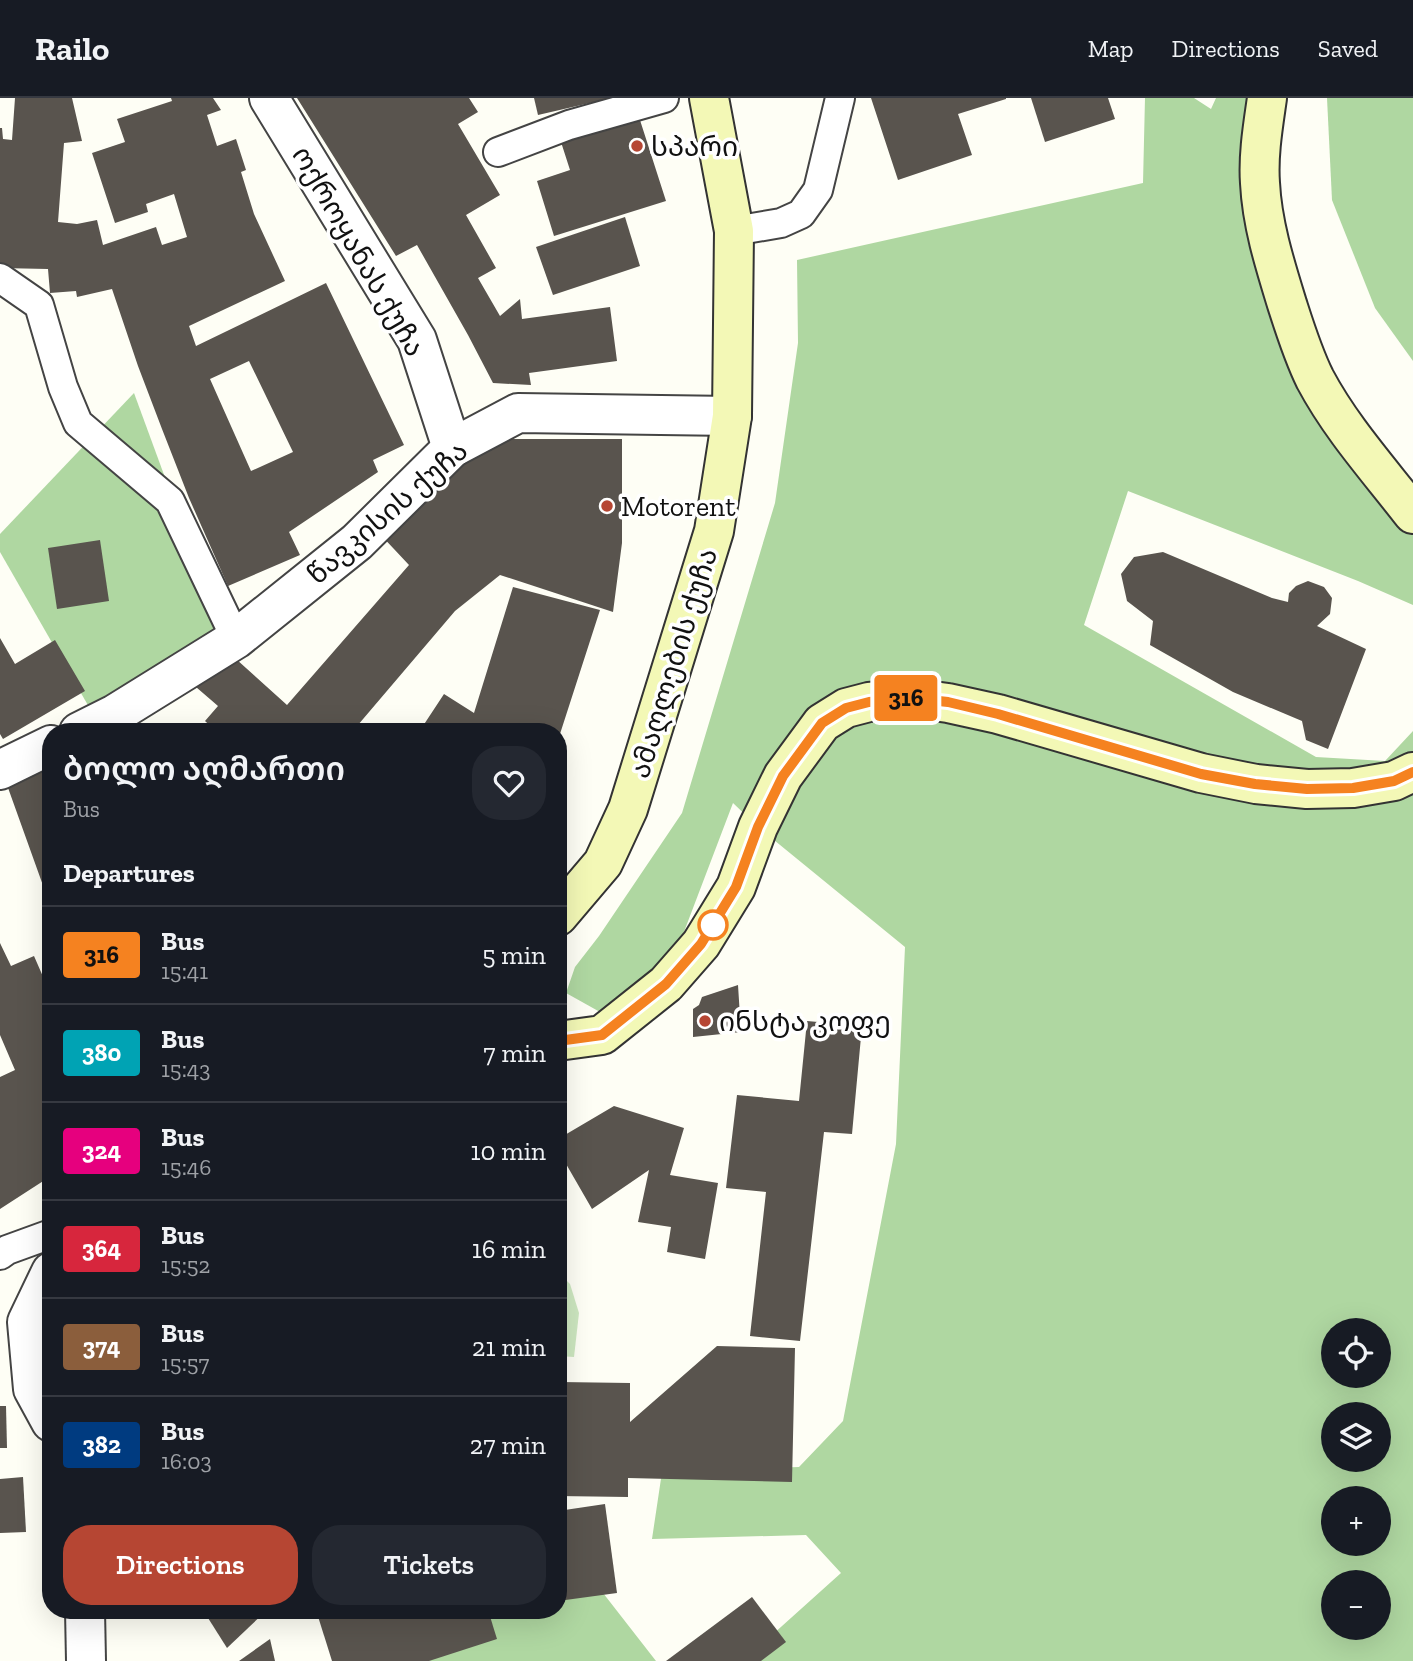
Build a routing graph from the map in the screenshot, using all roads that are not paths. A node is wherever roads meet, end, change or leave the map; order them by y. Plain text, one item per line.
1 (269, 98) edge
2 (664, 98) edge
3 (709, 98) edge
4 (840, 98) edge
5 (1267, 98) edge
6 (498, 152) dead end
7 (734, 231) junction
8 (0, 278) edge
9 (732, 416) junction
10 (452, 448) junction
11 (1413, 514) edge
12 (236, 639) junction
13 (120, 723) edge
14 (42, 749) edge
15 (0, 770) edge
16 (1413, 772) edge
17 (567, 905) edge
18 (567, 1040) edge
19 (42, 1237) edge
20 (0, 1255) edge
21 (42, 1291) edge
22 (42, 1406) edge
23 (85, 1619) edge
24 (86, 1661) edge

1 - 10 street, ოქროყანას ქუჩა
2 - 6 lane
3 - 7 main road, ამაღლების ქუჩა
4 - 7 lane
5 - 11 main road
7 - 9 main road, ამაღლების ქუჩა
8 - 12 lane
9 - 10 street, წავკისის ქუჩა
9 - 17 main road, ამაღლების ქუჩა
10 - 12 street, წავკისის ქუჩა
12 - 13 street, წავკისის ქუჩა
14 - 15 street
16 - 18 main road
19 - 20 lane
21 - 22 street
23 - 24 street

